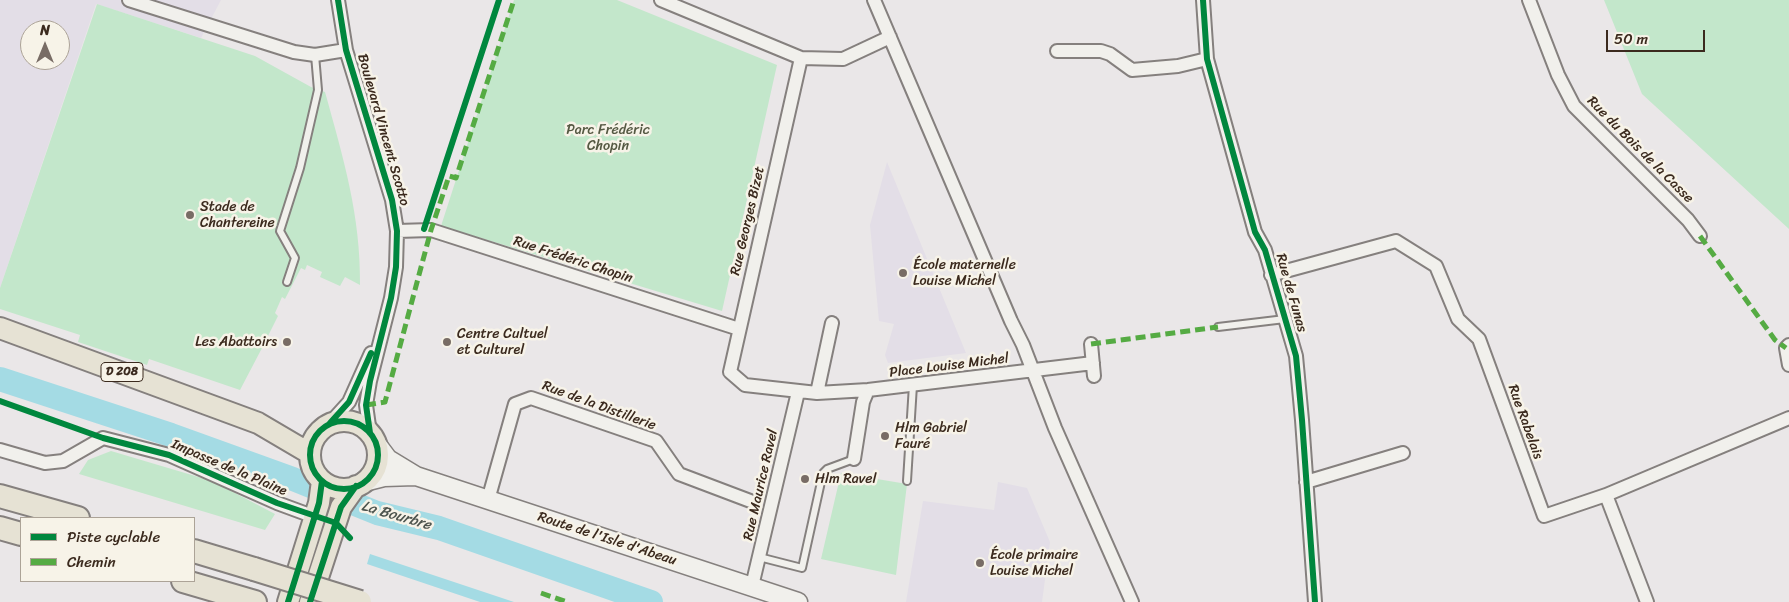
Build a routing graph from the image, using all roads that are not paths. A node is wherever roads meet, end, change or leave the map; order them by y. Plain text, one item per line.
1 (129, 0) edge
2 (338, 0) edge
3 (662, 0) edge
4 (874, 0) edge
5 (1203, 0) edge
6 (1529, 0) edge
7 (890, 37) junction
8 (346, 50) junction
9 (1057, 51) dead end
10 (315, 55) junction
11 (801, 58) junction
12 (1207, 59) junction
13 (397, 230) junction
14 (1700, 236) dead end
15 (1272, 275) junction
16 (287, 282) dead end
17 (1285, 319) junction
18 (832, 323) dead end
19 (384, 326) junction
20 (1218, 327) dead end
21 (0, 328) edge
22 (739, 329) junction
23 (1091, 344) dead end
24 (1789, 345) edge
25 (1789, 365) edge
26 (1034, 371) junction
27 (745, 385) joint
28 (913, 385) junction
29 (868, 390) junction
30 (798, 392) junction
31 (817, 392) junction
32 (1789, 418) edge
33 (258, 423) junction
34 (326, 426) junction
35 (373, 438) junction
36 (0, 450) edge
37 (310, 453) junction
38 (1403, 453) dead end
39 (854, 459) joint
40 (416, 476) junction
41 (907, 481) dead end
42 (1306, 482) junction
43 (353, 492) junction
44 (1606, 495) junction
45 (0, 496) edge
46 (320, 497) junction
47 (488, 500) junction
48 (753, 502) dead end
49 (74, 517) edge
50 (0, 528) edge
51 (20, 534) edge
52 (195, 552) edge
53 (759, 557) junction
54 (187, 582) edge
55 (752, 586) junction
56 (250, 600) edge
57 (288, 602) edge
58 (310, 602) edge
59 (360, 602) edge
60 (798, 602) edge
61 (1132, 602) edge
62 (1315, 602) edge
63 (1647, 602) edge

1 - 10 street
2 - 8 street, Boulevard Vincent Scotto
3 - 11 street
4 - 7 street
5 - 12 street, Rue de Funas
6 - 14 street, Rue du Bois de la Casse
7 - 11 street
7 - 26 street
8 - 10 street
8 - 13 street, Boulevard Vincent Scotto
9 - 12 street
10 - 16 lane
11 - 22 street, Rue Georges Bizet
12 - 15 street, Rue de Funas
13 - 19 street, Boulevard Vincent Scotto
13 - 22 street, Rue Frédéric Chopin
15 - 17 street, Rue de Funas
15 - 44 street, Rue Rabelais
17 - 20 lane
17 - 42 street, Rue de Funas
18 - 31 street
19 - 34 street, Boulevard Vincent Scotto
19 - 35 street, Boulevard Vincent Scotto
21 - 33 main road, D 208
22 - 27 street, Rue Georges Bizet
23 - 26 street, Place Louise Michel
24 - 25 street
26 - 28 street, Place Louise Michel
26 - 61 street
27 - 30 street, Place Louise Michel
28 - 29 street, Place Louise Michel
28 - 41 lane
29 - 31 street, Place Louise Michel
29 - 39 street
30 - 31 street, Place Louise Michel
30 - 53 street, Rue Maurice Ravel
32 - 44 street, Rue Rabelais
33 - 34 main road, D 208
33 - 37 main road, D 208
34 - 35 main road
34 - 37 main road
35 - 40 street, Route de l'Isle d'Abeau
35 - 43 main road
36 - 46 street, Impasse de la Plaine
37 - 46 main road
38 - 42 street
39 - 53 lane
40 - 43 street, Route de l'Isle d'Abeau
40 - 47 street, Route de l'Isle d'Abeau
42 - 62 street, Rue de Funas
43 - 46 main road
43 - 58 main road
44 - 63 street
45 - 49 highway
46 - 57 main road
47 - 48 street, Rue de la Distillerie
47 - 55 street, Route de l'Isle d'Abeau
50 - 51 highway
52 - 59 highway, bridge
53 - 55 street, Rue Maurice Ravel
54 - 56 highway
55 - 60 street, Route de l'Isle d'Abeau

